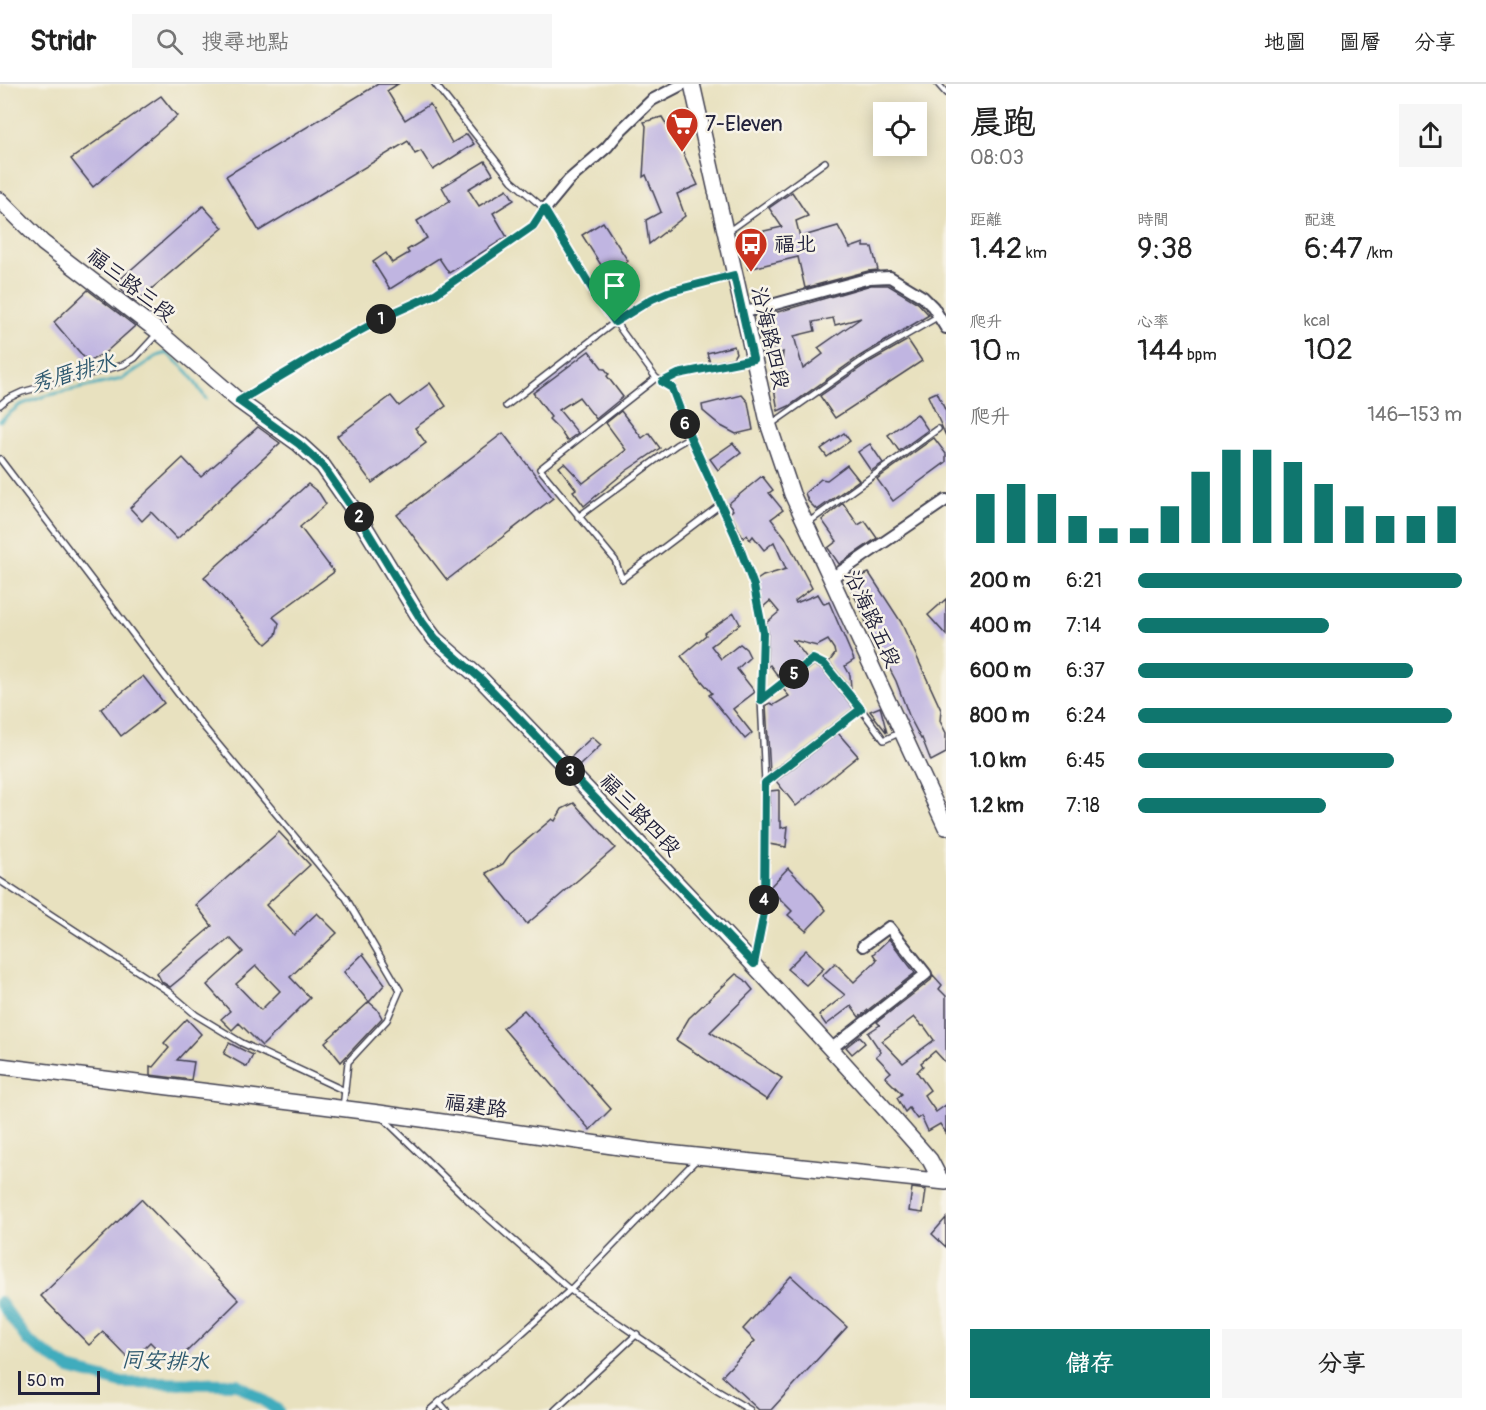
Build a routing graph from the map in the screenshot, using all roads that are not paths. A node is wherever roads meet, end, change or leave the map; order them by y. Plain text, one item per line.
1 (435, 84) edge
2 (683, 84) edge
3 (692, 84) edge
4 (938, 84) edge
5 (946, 93) edge
6 (825, 162) dead end
7 (0, 200) edge
8 (544, 209) junction
9 (725, 234) junction
10 (734, 275) junction
11 (742, 313) junction
12 (939, 316) junction
13 (615, 322) junction
14 (946, 328) edge
15 (159, 332) junction
16 (753, 359) junction
17 (656, 378) junction
18 (662, 382) junction
19 (239, 401) junction
20 (0, 405) edge
21 (506, 406) dead end
22 (769, 426) junction
23 (938, 429) dead end
24 (690, 437) junction
25 (0, 459) edge
26 (946, 500) edge
27 (720, 505) junction
28 (578, 517) junction
29 (805, 525) junction
30 (830, 579) junction
31 (761, 700) junction
32 (861, 709) junction
33 (902, 732) junction
34 (765, 783) junction
35 (946, 827) edge
36 (0, 881) edge
37 (863, 945) dead end
38 (754, 964) junction
39 (832, 1048) junction
40 (0, 1066) edge
41 (345, 1091) junction
42 (343, 1109) junction
43 (379, 1113) junction
44 (700, 1156) junction
45 (943, 1181) edge
46 (570, 1290) junction
47 (637, 1334) junction
48 (439, 1402) junction
49 (430, 1410) edge
50 (446, 1410) edge
51 (555, 1410) edge
52 (750, 1410) edge

1 - 8 lane
2 - 8 street
3 - 9 street, 沿海路四段
4 - 5 lane
6 - 9 lane
7 - 15 street, 福三路三段
8 - 13 lane
8 - 19 lane
9 - 10 street, 沿海路四段
10 - 11 street, 沿海路四段
10 - 13 lane
11 - 12 street
11 - 16 street, 沿海路四段
12 - 14 street
12 - 22 lane
13 - 17 lane
13 - 21 lane
15 - 19 street, 福三路三段
15 - 20 lane
16 - 18 lane
16 - 22 street, 沿海路四段
17 - 18 lane
17 - 28 lane
18 - 24 lane
19 - 38 street, 福三路四段
22 - 29 street, 沿海路五段
23 - 29 lane
24 - 27 lane
24 - 28 lane
25 - 41 lane
26 - 30 street
27 - 28 lane
27 - 31 lane
29 - 30 street, 沿海路五段
30 - 33 street, 沿海路五段
31 - 32 lane
31 - 34 lane
32 - 33 lane
32 - 34 lane
33 - 35 street, 沿海路五段
34 - 38 lane
36 - 41 lane
37 - 39 street
38 - 39 street, 福三路四段
39 - 45 street, 福三路四段
40 - 42 street, 福建路
41 - 42 lane
42 - 43 street, 福建路
43 - 44 street, 福建路
43 - 46 lane
44 - 45 street, 福建路
44 - 46 lane
46 - 47 lane
46 - 48 lane
47 - 51 lane
47 - 52 lane
48 - 49 lane
48 - 50 lane

